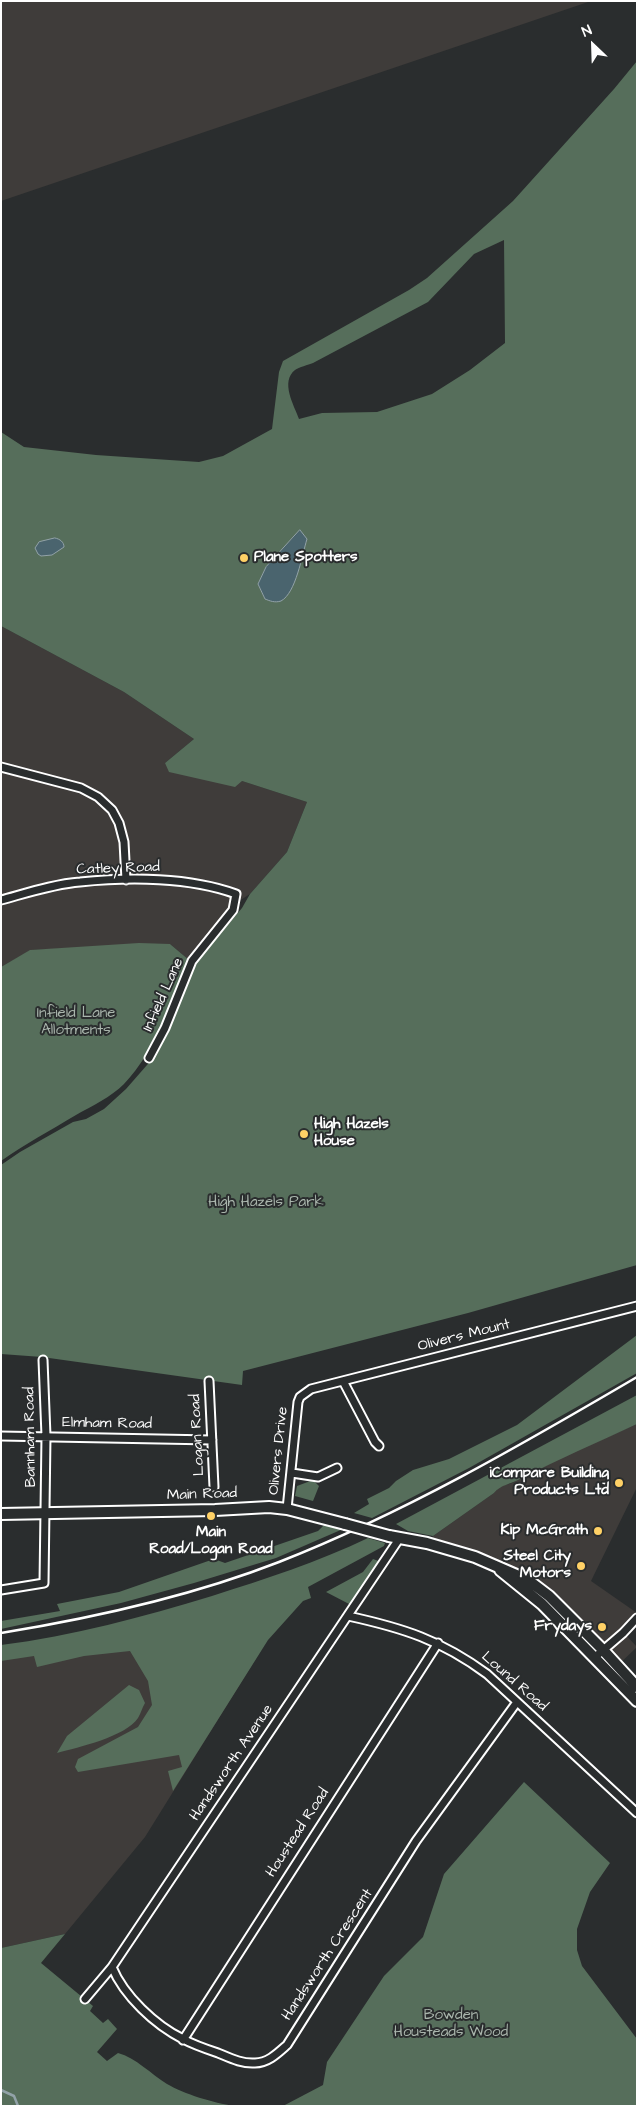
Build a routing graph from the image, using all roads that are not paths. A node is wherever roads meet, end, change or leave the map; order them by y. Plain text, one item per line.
1 (1, 768) edge
2 (126, 880) junction
3 (236, 894) joint
4 (1, 900) edge
5 (148, 1058) dead end
6 (637, 1306) edge
7 (43, 1360) dead end
8 (209, 1381) dead end
9 (343, 1381) junction
10 (300, 1397) joint
11 (1, 1436) edge
12 (46, 1436) junction
13 (212, 1440) junction
14 (380, 1446) dead end
15 (337, 1468) dead end
16 (292, 1473) junction
17 (214, 1487) dead end
18 (287, 1509) junction
19 (1, 1514) edge
20 (45, 1514) junction
21 (394, 1537) junction
22 (496, 1566) junction
23 (1, 1590) edge
24 (348, 1616) junction
25 (637, 1618) edge
26 (438, 1643) junction
27 (603, 1650) junction
28 (594, 1658) junction
29 (637, 1687) edge
30 (637, 1701) edge
31 (518, 1702) junction
32 (637, 1813) edge
33 (112, 1967) junction
34 (85, 1999) dead end
35 (183, 2040) junction

1 - 2 street
2 - 3 street, Catley Road
2 - 4 street, Catley Road
3 - 5 street, Infield Lane
6 - 9 street, Olivers Mount
7 - 12 street, Bannham Road
8 - 13 street, Logan Road
9 - 10 street, Olivers Mount
9 - 14 street
10 - 16 street, Olivers Drive
11 - 12 street, Elmham Road
12 - 13 street, Elmham Road
12 - 20 street, Bannham Road
13 - 17 street, Logan Road
15 - 16 street
16 - 18 street, Olivers Drive
18 - 20 main road, Main Road
18 - 21 main road, Main Road, bridge
19 - 20 main road, Main Road
20 - 23 street, Bannham Road
21 - 22 main road, Main Road
21 - 24 street, Handsworth Avenue
22 - 27 main road, Main Road
22 - 28 main road
24 - 26 street, Lound Road
24 - 33 street, Handsworth Avenue
25 - 27 street
26 - 31 street, Lound Road
26 - 35 street, Houstead Road
27 - 28 street
27 - 29 main road, Main Road
28 - 30 main road
31 - 32 street, Lound Road
31 - 35 street, Handsworth Crescent
33 - 34 street, Handsworth Avenue
33 - 35 street, Handsworth Crescent

